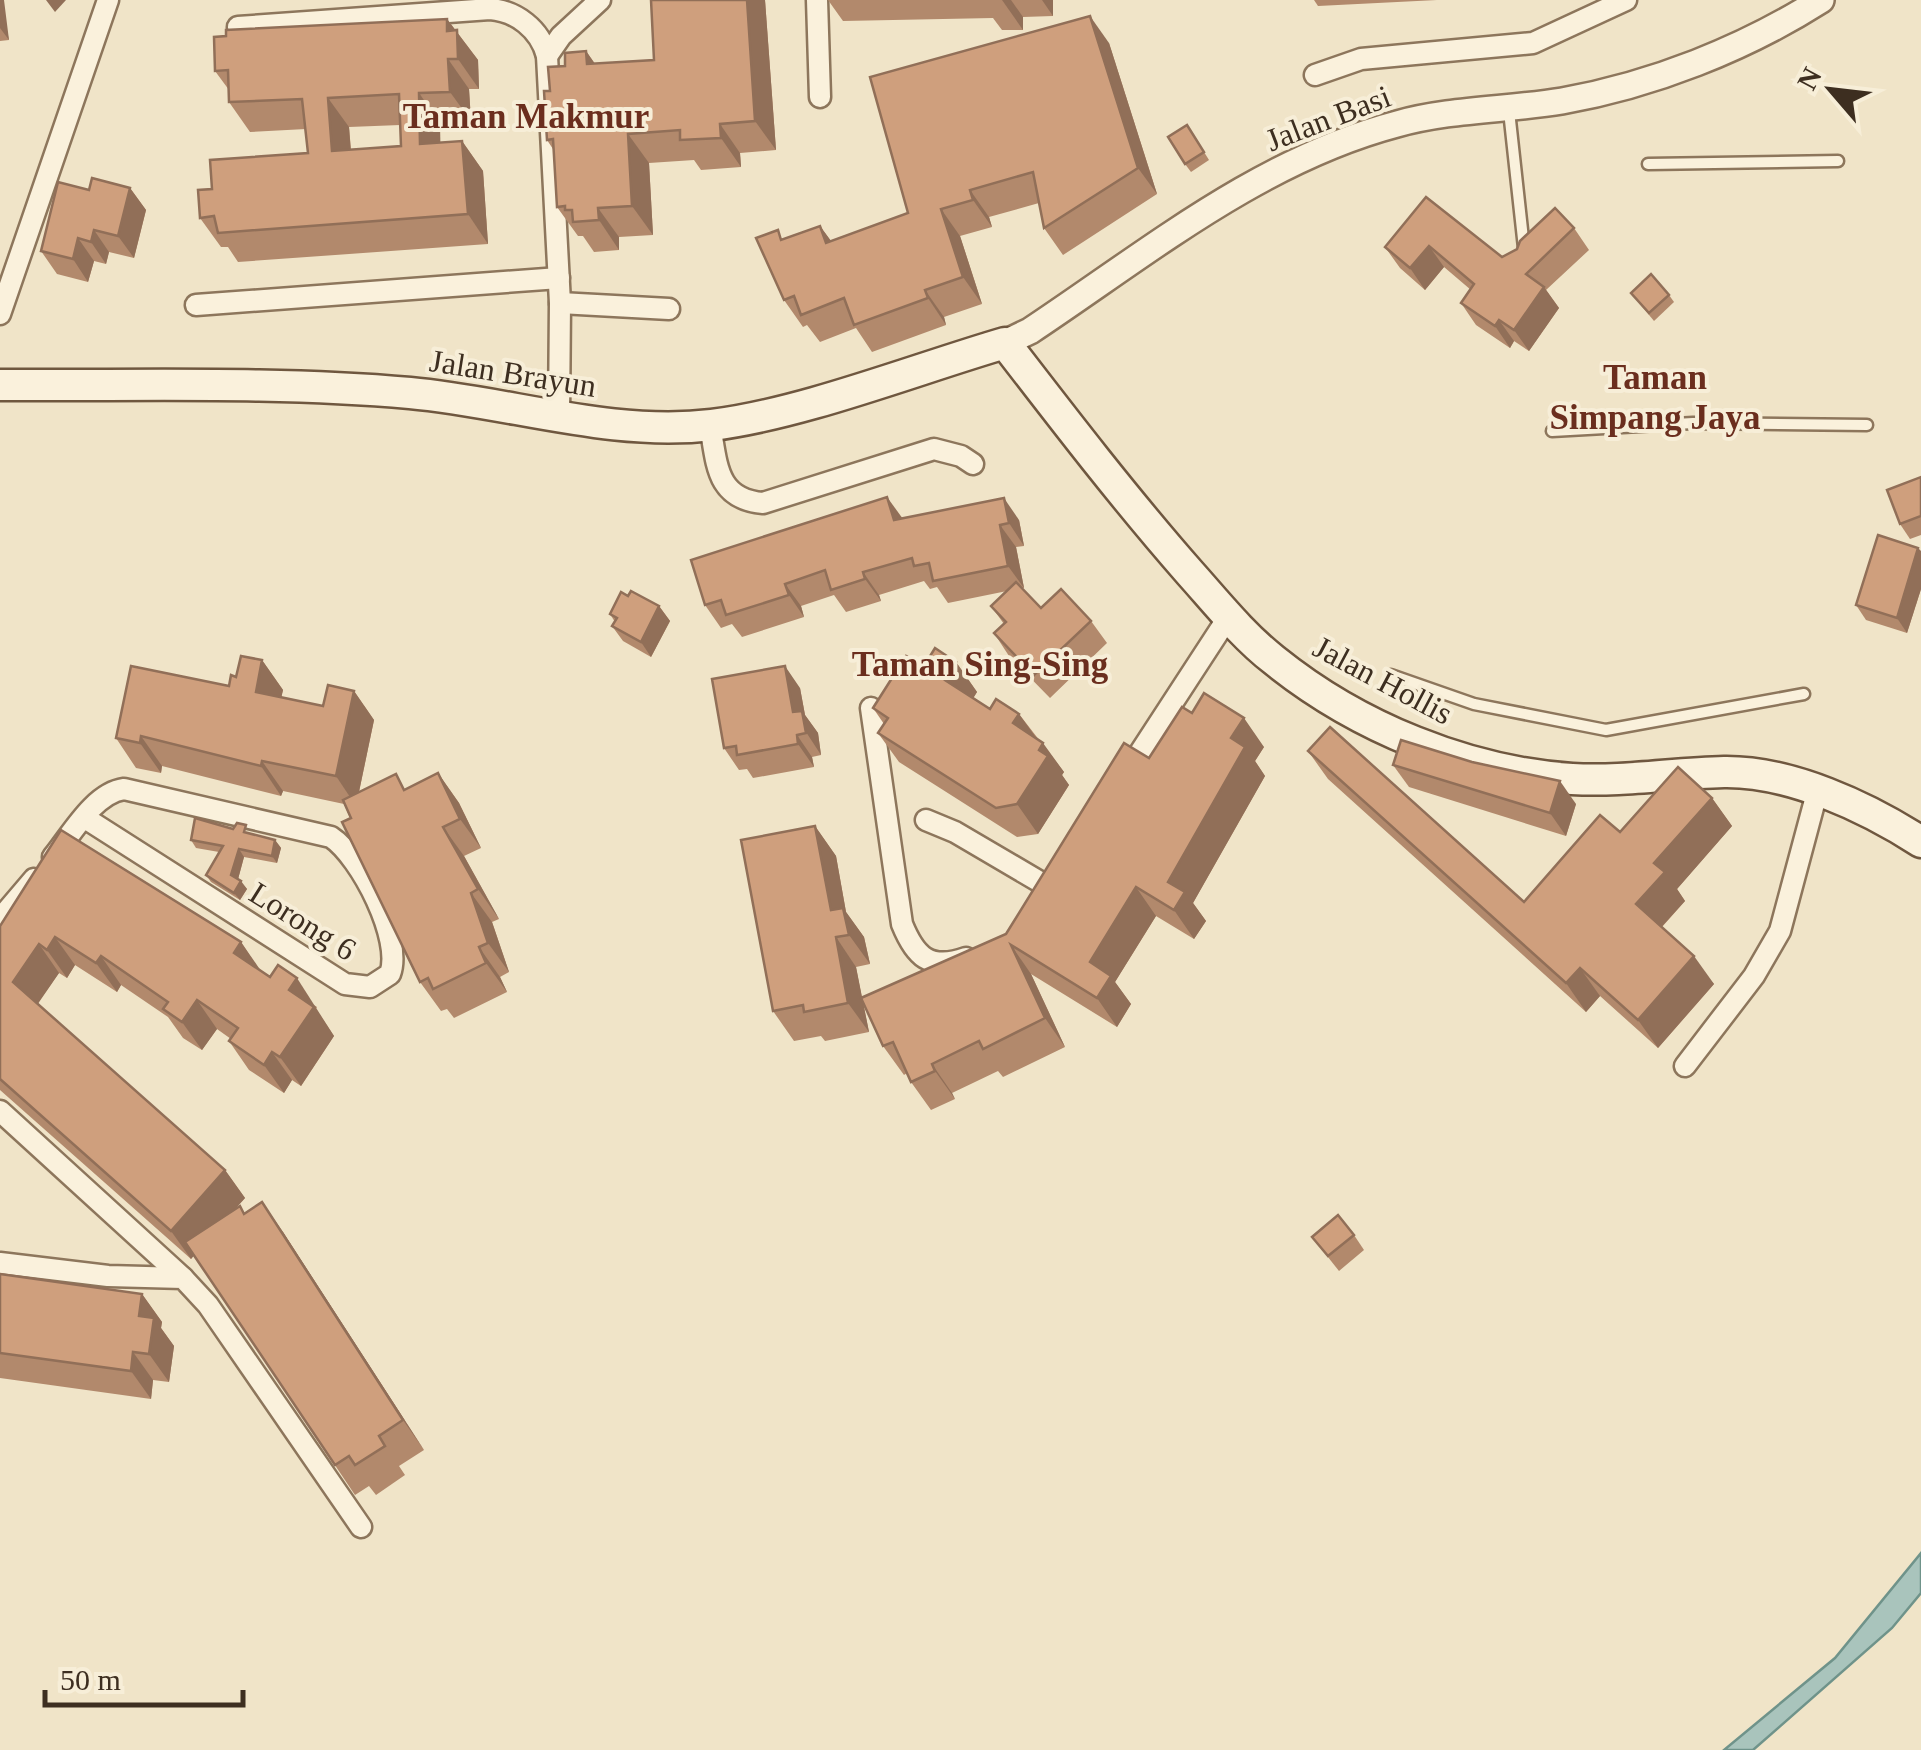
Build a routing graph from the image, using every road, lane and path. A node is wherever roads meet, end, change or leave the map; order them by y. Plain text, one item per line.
1 (108, 0) edge
2 (600, 0) edge
3 (817, 0) edge
4 (1626, 0) edge
5 (1821, 0) edge
6 (238, 28) edge
7 (548, 56) junction
8 (1314, 75) dead end
9 (820, 97) dead end
10 (1509, 109) junction
11 (1838, 161) dead end
12 (1648, 164) dead end
13 (1526, 264) edge
14 (559, 278) junction
15 (560, 303) junction
16 (196, 305) dead end
17 (670, 309) dead end
18 (0, 314) edge
19 (1004, 343) junction
20 (0, 385) edge
21 (559, 418) junction
22 (710, 425) junction
23 (1867, 425) dead end
24 (1552, 432) dead end
25 (973, 464) dead end
26 (1229, 616) junction
27 (1391, 674) dead end
28 (1804, 694) dead end
29 (872, 708) edge
30 (1818, 790) junction
31 (1114, 793) edge
32 (86, 818) junction
33 (926, 820) dead end
34 (1921, 842) edge
35 (1033, 911) edge
36 (0, 919) edge
37 (988, 946) edge
38 (1685, 1066) dead end
39 (0, 1111) edge
40 (0, 1263) edge
41 (183, 1278) junction
42 (361, 1527) dead end

1 - 18 street
2 - 7 street
3 - 9 street
4 - 8 street
5 - 10 street, Jalan Basi
6 - 7 street
7 - 14 street
10 - 13 lane
10 - 19 street, Jalan Basi
11 - 12 lane
14 - 15 street
14 - 16 street
15 - 17 street
15 - 21 street
19 - 22 main road, Jalan Brayun
19 - 26 main road, Jalan Hollis
20 - 21 main road, Jalan Brayun
21 - 22 main road, Jalan Brayun
22 - 25 street
23 - 24 lane
26 - 30 main road, Jalan Hollis
26 - 31 street
27 - 28 lane
29 - 37 street
30 - 34 main road, Jalan Hollis
30 - 38 street
32 - 32 street, Lorong 6
32 - 36 street, Lorong 6
33 - 35 street
39 - 41 street
40 - 41 street
41 - 42 street

